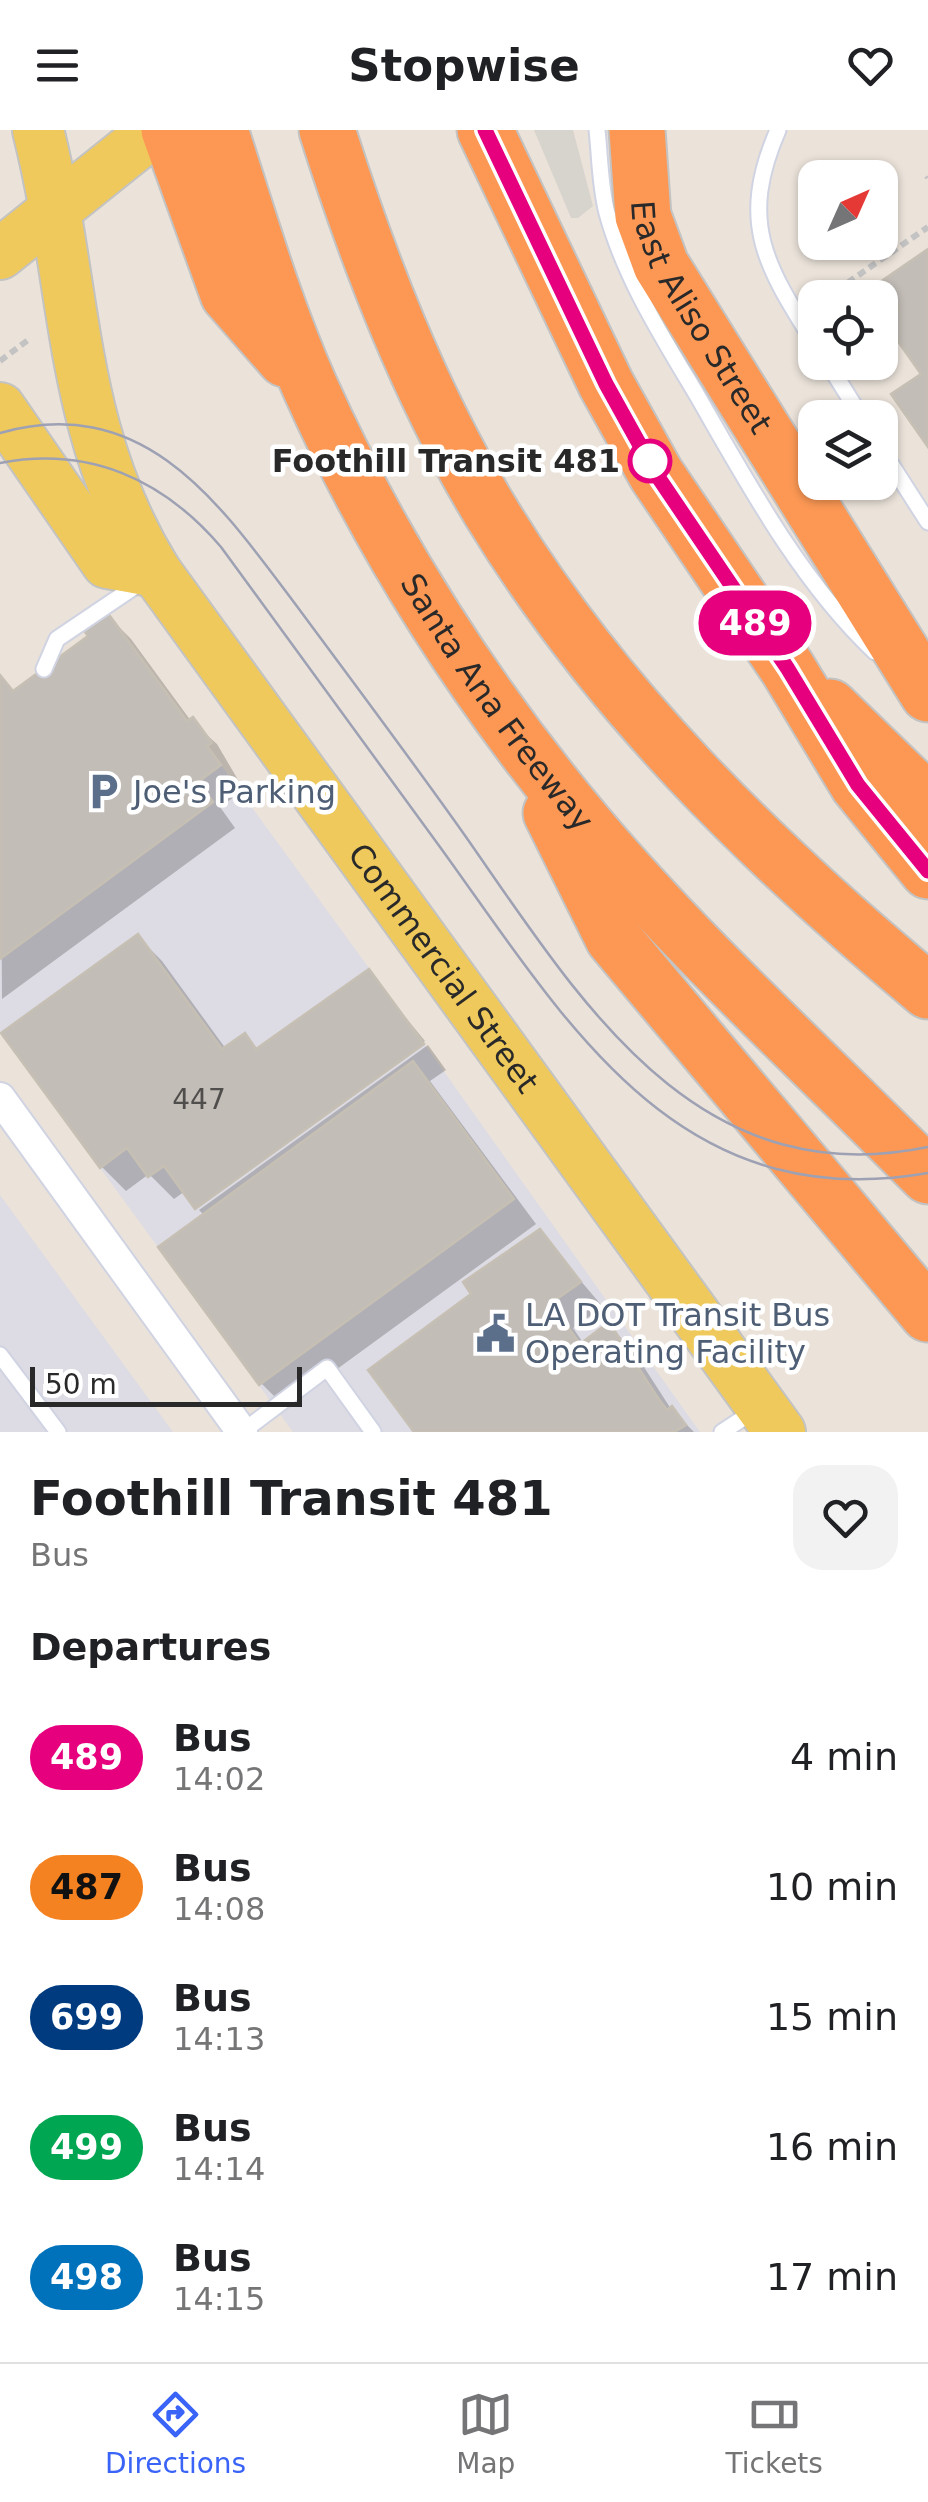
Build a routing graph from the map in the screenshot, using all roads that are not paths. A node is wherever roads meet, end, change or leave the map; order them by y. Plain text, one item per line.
1 (38, 130) edge
2 (220, 130) edge
3 (328, 130) edge
4 (485, 130) edge
5 (597, 130) edge
6 (637, 130) edge
7 (778, 130) edge
8 (153, 135) edge
9 (58, 207) junction
10 (0, 254) edge
11 (798, 317) edge
12 (310, 388) junction
13 (0, 408) edge
14 (898, 474) edge
15 (928, 522) edge
16 (156, 572) junction
17 (44, 669) dead end
18 (788, 669) junction
19 (928, 698) edge
20 (508, 726) junction
21 (928, 802) edge
22 (928, 871) edge
23 (928, 991) edge
24 (0, 1098) edge
25 (928, 1176) edge
26 (928, 1314) edge
27 (0, 1355) edge
28 (755, 1423) edge
29 (58, 1432) edge
30 (242, 1432) edge
31 (373, 1432) edge

1 - 9 main road
2 - 12 highway, Santa Ana Freeway
3 - 23 highway
4 - 18 highway
5 - 19 lane
6 - 19 highway, East Aliso Street
7 - 11 lane
8 - 9 main road
8 - 12 highway
9 - 10 main road
9 - 16 main road, Commercial Street
12 - 20 highway, Santa Ana Freeway
13 - 16 main road
14 - 15 lane
16 - 17 lane
16 - 28 main road, Commercial Street
18 - 21 highway
18 - 22 highway
20 - 25 highway, Santa Ana Freeway
20 - 26 highway
24 - 30 street
27 - 29 lane
30 - 31 lane

